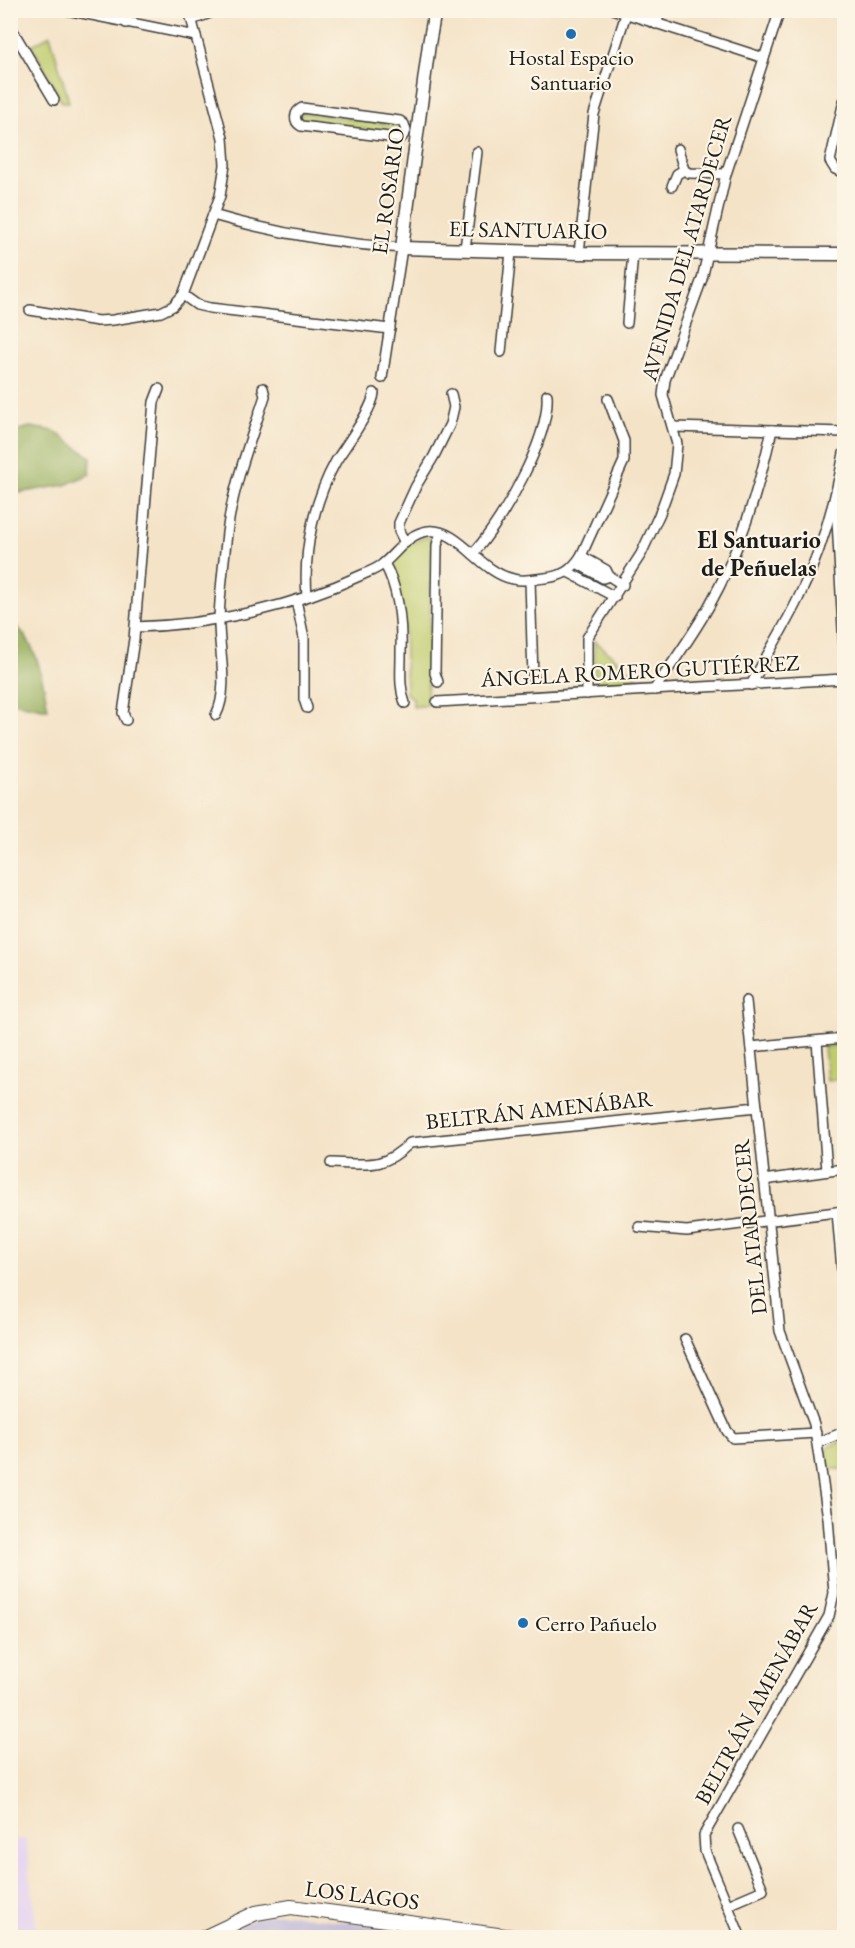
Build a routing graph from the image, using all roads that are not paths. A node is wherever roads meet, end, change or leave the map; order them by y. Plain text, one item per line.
1 (67, 10) edge
2 (123, 10) edge
3 (218, 10) edge
4 (435, 10) edge
5 (615, 10) edge
6 (661, 10) edge
7 (780, 10) edge
8 (626, 14) junction
9 (190, 15) edge
10 (126, 23) junction
11 (656, 24) junction
12 (10, 26) edge
13 (196, 36) junction
14 (764, 58) junction
15 (54, 100) dead end
16 (844, 106) edge
17 (412, 131) junction
18 (678, 149) dead end
19 (477, 152) dead end
20 (684, 170) junction
21 (844, 173) edge
22 (726, 174) junction
23 (672, 186) dead end
24 (213, 215) junction
25 (402, 248) junction
26 (465, 249) junction
27 (511, 252) junction
28 (710, 252) junction
29 (579, 253) junction
30 (633, 253) junction
31 (844, 254) edge
32 (183, 295) junction
33 (30, 310) dead end
34 (627, 323) dead end
35 (390, 329) junction
36 (501, 352) dead end
37 (382, 378) dead end
38 (263, 388) dead end
39 (159, 389) dead end
40 (374, 393) dead end
41 (451, 394) dead end
42 (547, 395) dead end
43 (608, 399) dead end
44 (673, 427) junction
45 (772, 430) junction
46 (844, 432) edge
47 (844, 453) edge
48 (836, 496) junction
49 (441, 533) junction
50 (405, 543) junction
51 (473, 554) junction
52 (579, 559) junction
53 (384, 563) junction
54 (568, 572) junction
55 (530, 580) junction
56 (623, 585) junction
57 (308, 596) junction
58 (615, 597) junction
59 (296, 600) junction
60 (219, 618) junction
61 (135, 627) junction
62 (844, 633) edge
63 (844, 648) edge
64 (533, 678) dead end
65 (844, 679) edge
66 (438, 682) dead end
67 (751, 685) junction
68 (654, 690) junction
69 (587, 694) junction
70 (437, 702) dead end
71 (405, 703) dead end
72 (307, 708) dead end
73 (216, 714) dead end
74 (126, 720) dead end
75 (746, 1001) dead end
76 (844, 1038) edge
77 (817, 1041) junction
78 (751, 1047) junction
79 (757, 1107) junction
80 (331, 1163) dead end
81 (844, 1169) edge
82 (827, 1171) junction
83 (764, 1180) junction
84 (841, 1211) edge
85 (769, 1220) junction
86 (639, 1227) dead end
87 (843, 1274) edge
88 (844, 1293) edge
89 (685, 1339) dead end
90 (844, 1432) edge
91 (816, 1438) junction
92 (738, 1830) dead end
93 (728, 1905) junction
94 (203, 1938) edge
95 (520, 1938) edge
96 (741, 1938) edge

1 - 10 street
2 - 10 street
3 - 9 street
4 - 17 street, EL ROSARIO
5 - 8 street
6 - 11 street
7 - 14 street, AVENIDA DEL ATARDECER
8 - 11 street
8 - 29 street
9 - 13 street
10 - 13 street
11 - 14 street
12 - 15 street
13 - 24 street
14 - 22 street, AVENIDA DEL ATARDECER
16 - 21 street
17 - 17 street
17 - 25 street, EL ROSARIO
18 - 20 street
19 - 26 street
20 - 22 street
20 - 23 street
22 - 28 street, AVENIDA DEL ATARDECER
24 - 25 street, EL SANTUARIO
24 - 32 street
25 - 26 street, EL SANTUARIO
25 - 35 street, EL ROSARIO
26 - 27 street, EL SANTUARIO
27 - 29 street, EL SANTUARIO
27 - 36 street
28 - 30 street, EL SANTUARIO
28 - 31 street, EL SANTUARIO
28 - 44 street, AVENIDA DEL ATARDECER
29 - 30 street, EL SANTUARIO
30 - 34 street
32 - 33 street
32 - 35 street
35 - 37 street, EL ROSARIO
38 - 60 street
39 - 61 street
40 - 57 street
41 - 50 street
42 - 51 street
43 - 52 street
44 - 45 street
44 - 56 street, AVENIDA DEL ATARDECER
45 - 46 street
45 - 68 street
47 - 48 street
48 - 62 street
48 - 67 street
49 - 50 street
49 - 51 street
49 - 66 street
50 - 53 street
51 - 55 street
52 - 54 street
52 - 56 street
53 - 57 street
53 - 71 street
54 - 55 street
54 - 58 street
55 - 64 street
56 - 58 street, AVENIDA DEL ATARDECER
57 - 59 street
58 - 69 street, AVENIDA DEL ATARDECER
59 - 60 street
59 - 72 street
60 - 61 street
60 - 73 street
61 - 74 street
62 - 63 street
65 - 67 street, ÁNGELA ROMERO GUTIÉRREZ
67 - 68 street, ÁNGELA ROMERO GUTIÉRREZ
68 - 69 street, ÁNGELA ROMERO GUTIÉRREZ
69 - 70 street, ÁNGELA ROMERO GUTIÉRREZ
75 - 78 street, DEL ATARDECER
76 - 77 street
77 - 78 street
77 - 82 street
78 - 79 street, DEL ATARDECER
79 - 80 street, BELTRÁN AMENÁBAR
79 - 83 street, DEL ATARDECER
81 - 82 street
82 - 83 street
83 - 85 street, DEL ATARDECER
84 - 85 street
84 - 87 street
85 - 86 street
85 - 91 street, DEL ATARDECER
87 - 88 street
89 - 91 street
90 - 91 street
91 - 93 street, BELTRÁN AMENÁBAR
92 - 93 street
93 - 96 street, BELTRÁN AMENÁBAR
94 - 95 main road, LOS LAGOS

